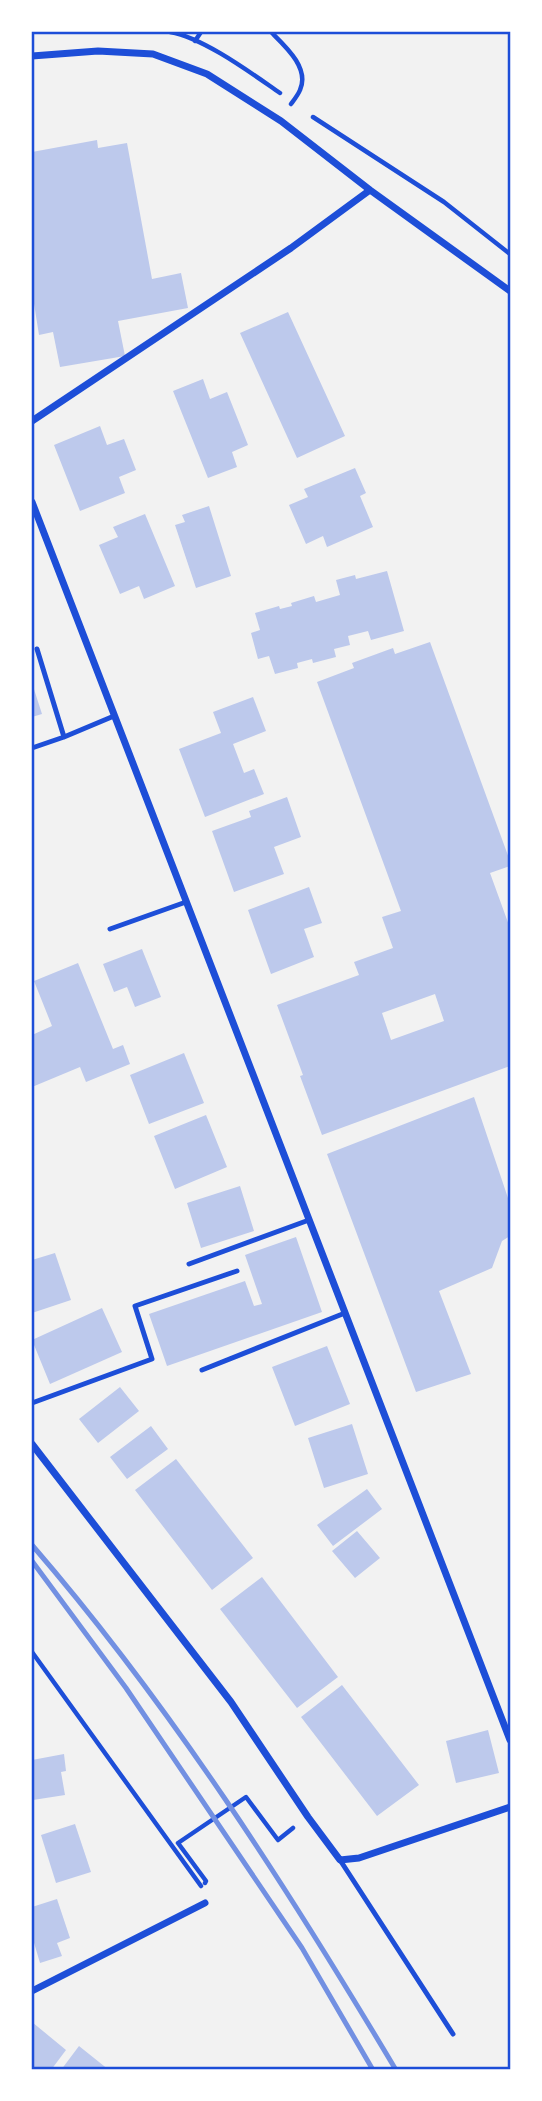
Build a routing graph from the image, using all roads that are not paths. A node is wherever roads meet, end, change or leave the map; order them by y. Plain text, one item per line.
1 (32, 56) edge
2 (370, 190) junction
3 (510, 291) edge
4 (32, 421) edge
5 (32, 502) edge
6 (37, 649) dead end
7 (114, 716) junction
8 (64, 737) junction
9 (32, 748) edge
10 (186, 902) junction
11 (110, 929) dead end
12 (309, 1220) junction
13 (189, 1264) dead end
14 (237, 1271) dead end
15 (345, 1313) junction
16 (202, 1370) dead end
17 (32, 1403) edge
18 (32, 1444) edge
19 (510, 1740) edge
20 (510, 1807) edge
21 (340, 1860) junction
22 (205, 1903) road end
23 (32, 1991) edge
24 (453, 2034) dead end

1 - 2 street
2 - 3 street
2 - 4 street
5 - 7 street
6 - 8 lane
7 - 8 lane
7 - 10 street
8 - 9 lane
10 - 11 lane
10 - 12 street
12 - 13 lane
12 - 15 street
14 - 17 lane
15 - 16 lane
15 - 19 street
18 - 21 street
20 - 21 street
21 - 24 lane
22 - 23 street

